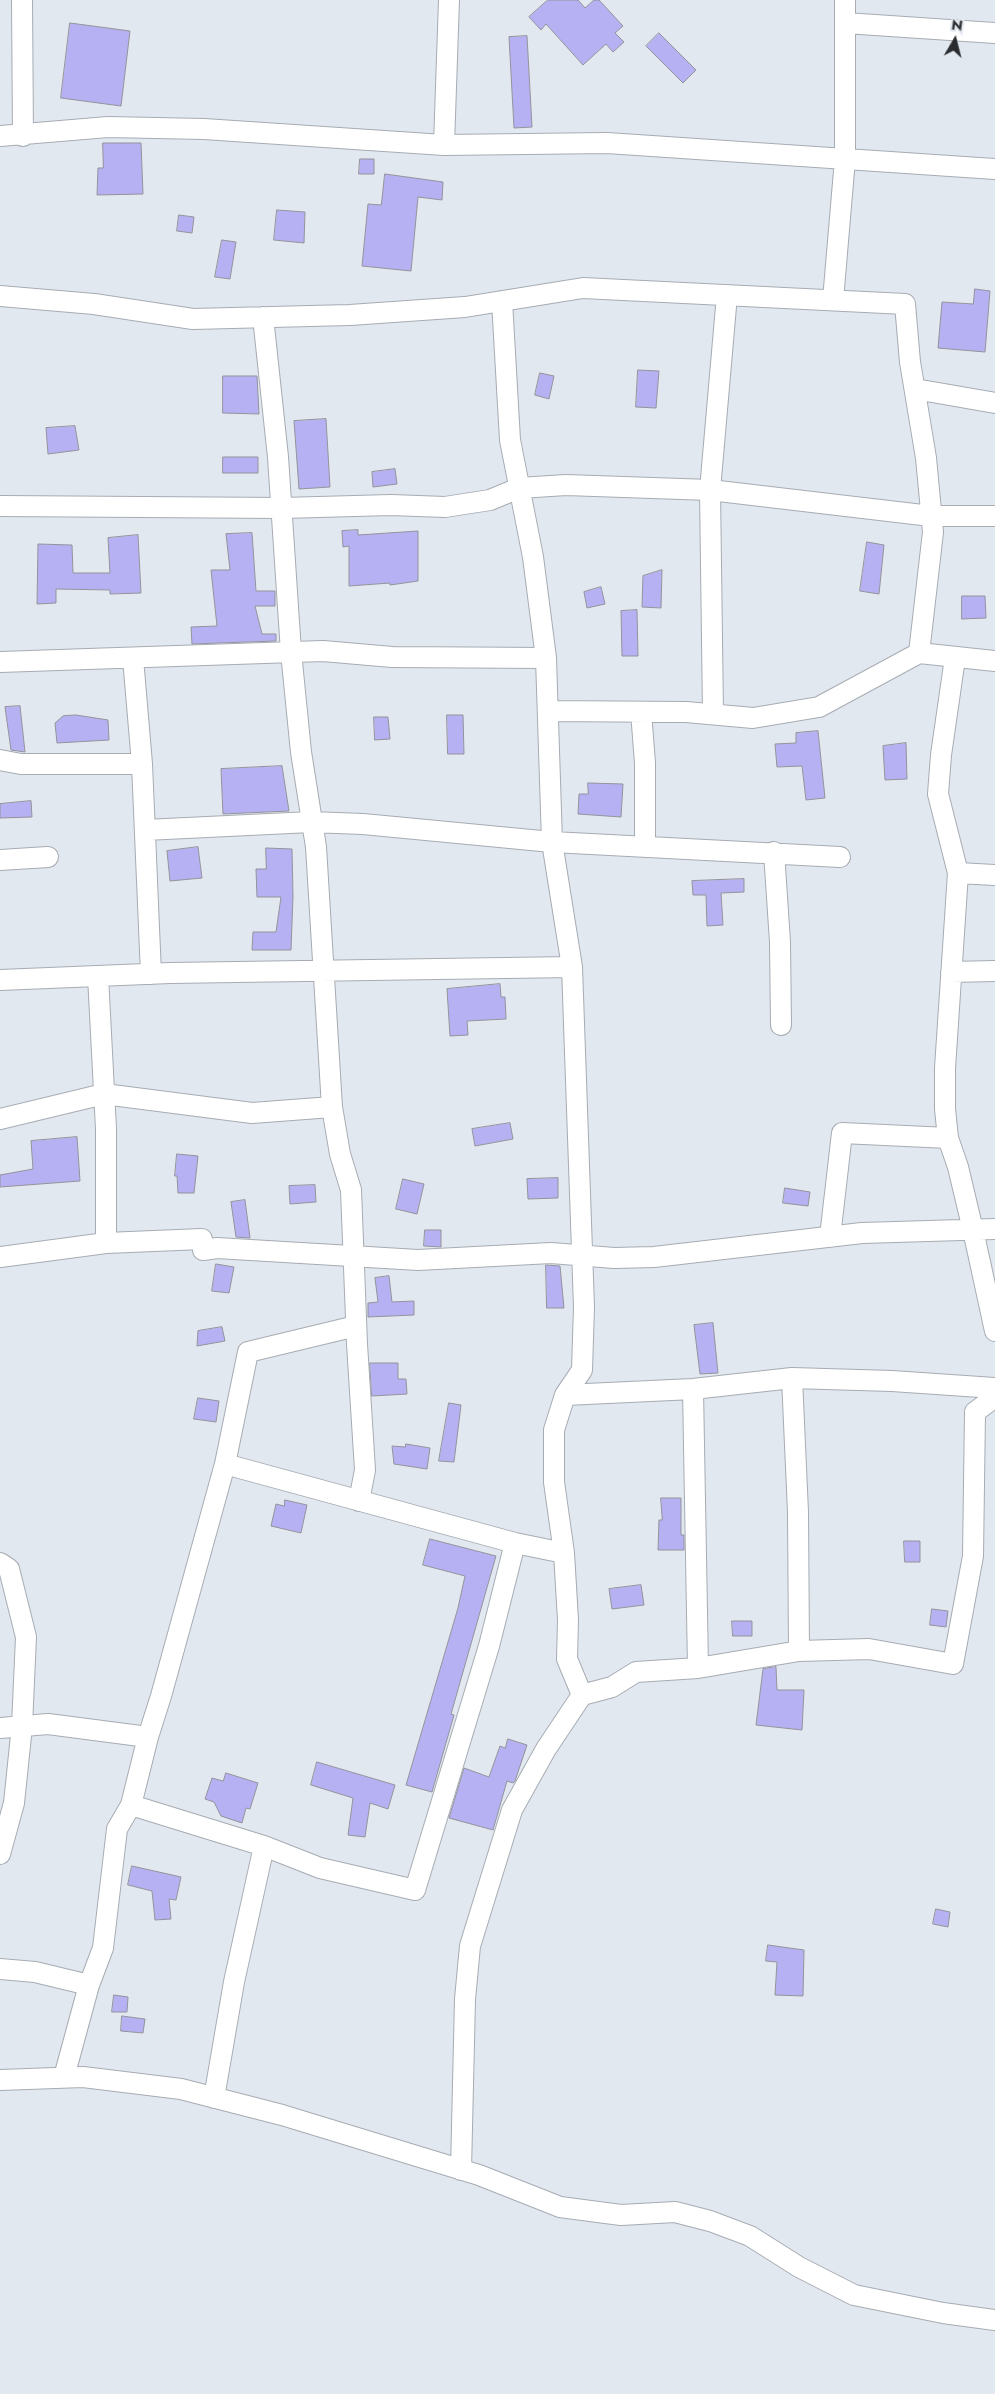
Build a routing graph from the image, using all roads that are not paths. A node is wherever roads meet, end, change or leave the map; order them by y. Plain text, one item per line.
1 (22, 0) edge
2 (449, 0) edge
3 (845, 0) edge
4 (845, 23) junction
5 (995, 33) edge
6 (0, 136) edge
7 (23, 136) junction
8 (444, 145) junction
9 (845, 159) junction
10 (995, 169) edge
11 (727, 295) junction
12 (0, 296) edge
13 (833, 300) junction
14 (502, 301) junction
15 (263, 317) junction
16 (915, 390) junction
17 (995, 403) edge
18 (519, 488) junction
19 (710, 490) junction
20 (0, 506) edge
21 (282, 508) junction
22 (931, 516) junction
23 (995, 516) edge
24 (291, 652) junction
25 (919, 653) junction
26 (133, 658) junction
27 (546, 658) junction
28 (955, 658) junction
29 (995, 661) edge
30 (0, 662) edge
31 (548, 711) junction
32 (641, 712) junction
33 (713, 714) junction
34 (0, 760) edge
35 (142, 764) junction
36 (311, 822) junction
37 (145, 830) junction
38 (552, 842) junction
39 (645, 847) junction
40 (774, 852) junction
41 (48, 857) dead end
42 (840, 857) dead end
43 (0, 860) edge
44 (958, 873) junction
45 (995, 875) edge
46 (572, 967) junction
47 (323, 970) junction
48 (995, 971) edge
49 (951, 972) junction
50 (151, 974) junction
51 (98, 976) junction
52 (0, 980) edge
53 (781, 1025) dead end
54 (104, 1094) junction
55 (332, 1108) junction
56 (0, 1119) edge
57 (948, 1138) junction
58 (995, 1229) edge
59 (973, 1230) junction
60 (830, 1237) junction
61 (106, 1243) junction
62 (582, 1254) junction
63 (354, 1255) junction
64 (0, 1257) edge
65 (356, 1326) junction
66 (995, 1331) edge
67 (792, 1378) junction
68 (995, 1388) edge
69 (693, 1389) junction
70 (565, 1395) junction
71 (995, 1397) edge
72 (225, 1464) junction
73 (359, 1501) junction
74 (515, 1544) junction
75 (564, 1553) junction
76 (0, 1563) edge
77 (799, 1651) junction
78 (698, 1668) junction
79 (582, 1695) junction
80 (22, 1726) junction
81 (0, 1728) edge
82 (148, 1737) junction
83 (131, 1806) junction
84 (264, 1846) junction
85 (0, 1854) edge
86 (0, 1969) edge
87 (89, 1985) junction
88 (64, 2077) junction
89 (0, 2080) edge
90 (214, 2098) junction
91 (461, 2170) junction
92 (995, 2320) edge

1 - 7 street
2 - 8 street
3 - 4 street
4 - 5 street
4 - 9 street
6 - 7 street
7 - 8 street
8 - 9 street
9 - 10 street
9 - 13 street
11 - 13 street
11 - 14 street
11 - 19 street
12 - 15 street
13 - 16 street
14 - 15 street
14 - 18 street
15 - 21 street
16 - 17 street
16 - 22 street
18 - 19 street
18 - 21 street
18 - 27 street
19 - 22 street
19 - 33 street
20 - 21 street
21 - 24 street
22 - 23 street
22 - 25 street
24 - 26 street
24 - 27 street
24 - 36 street
25 - 28 street
25 - 33 street
26 - 30 street
26 - 35 street
27 - 31 street
28 - 29 street
28 - 44 street
31 - 32 street
31 - 38 street
32 - 33 street
32 - 39 street
34 - 35 street
35 - 37 street
36 - 37 street
36 - 38 street
36 - 47 street
37 - 50 street
38 - 39 street
38 - 46 street
39 - 40 street
40 - 42 street
40 - 53 street
41 - 43 street
44 - 45 street
44 - 49 street
46 - 47 street
46 - 62 street
47 - 50 street
47 - 55 street
48 - 49 street
49 - 57 street
50 - 51 street
51 - 52 street
51 - 54 street
54 - 55 street
54 - 56 street
54 - 61 street
55 - 63 street
57 - 59 street
57 - 60 street
58 - 59 street
59 - 60 street
59 - 66 street
60 - 62 street
61 - 63 street
61 - 64 street
62 - 63 street
62 - 70 street
63 - 65 street
65 - 72 street
65 - 73 street
67 - 68 street
67 - 69 street
67 - 77 street
69 - 70 street
69 - 78 street
70 - 75 street
71 - 77 street
72 - 73 street
72 - 82 street
73 - 74 street
74 - 75 street
74 - 84 street
75 - 79 street
76 - 80 street
77 - 78 street
78 - 79 street
79 - 91 street
80 - 81 street
80 - 82 street
80 - 85 street
82 - 83 street
83 - 84 street
83 - 87 street
84 - 90 street
86 - 87 street
87 - 88 street
88 - 89 street
88 - 90 street
90 - 91 street
91 - 92 street

